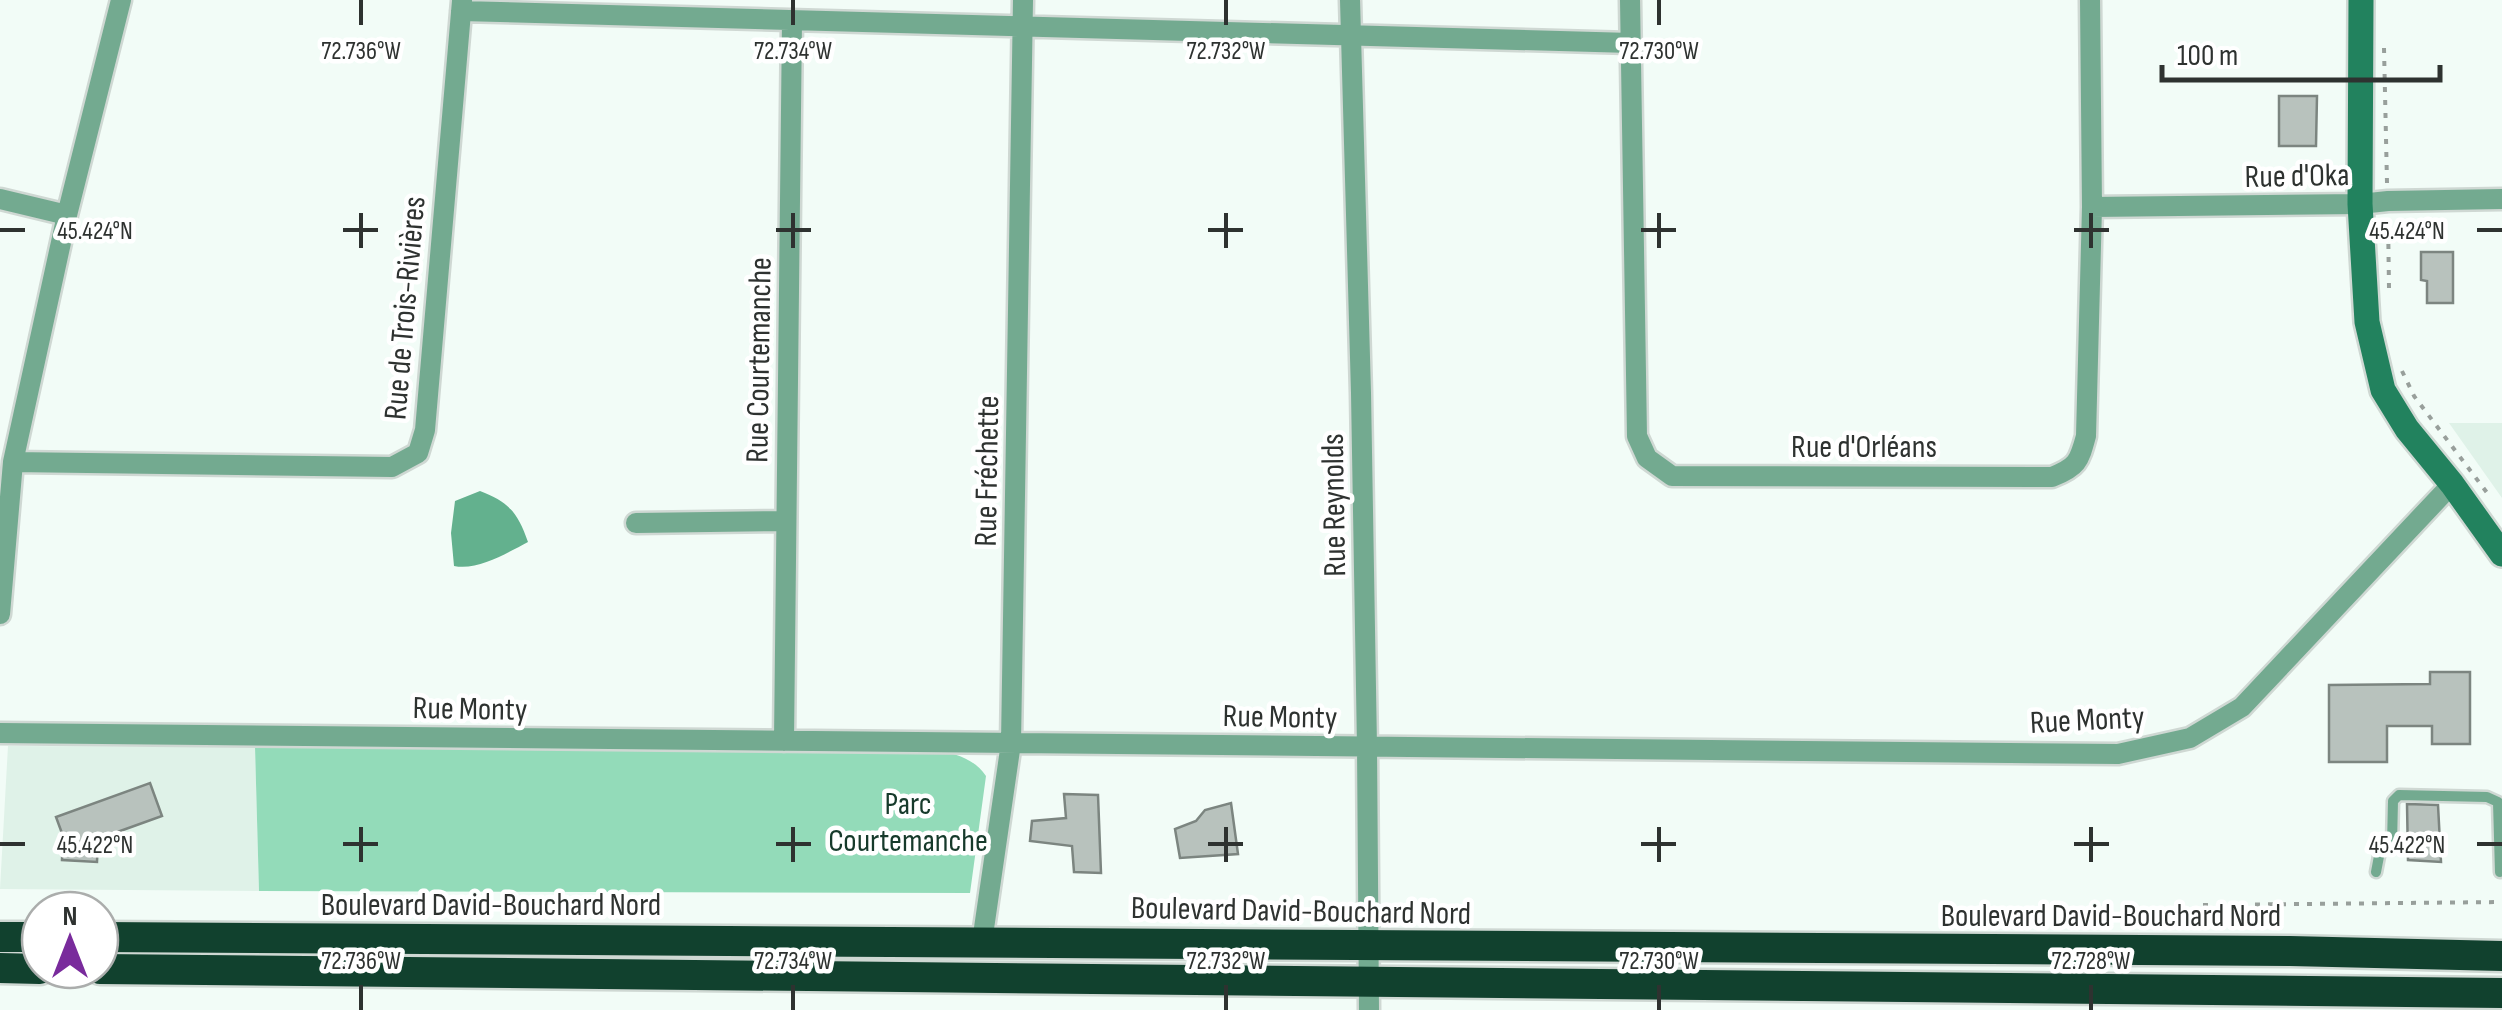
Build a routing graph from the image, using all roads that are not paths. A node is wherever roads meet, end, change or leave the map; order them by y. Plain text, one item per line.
1 (121, 0) edge
2 (1023, 0) edge
3 (1350, 0) edge
4 (1630, 0) edge
5 (2090, 0) edge
6 (2361, 0) edge
7 (461, 6) edge
8 (792, 20) junction
9 (1024, 26) junction
10 (1350, 35) junction
11 (1631, 43) junction
12 (0, 199) edge
13 (2502, 199) edge
14 (2360, 204) junction
15 (2092, 207) junction
16 (67, 215) junction
17 (13, 462) junction
18 (2452, 484) junction
19 (786, 521) junction
20 (636, 523) dead end
21 (2502, 554) edge
22 (0, 614) edge
23 (0, 734) edge
24 (784, 741) junction
25 (1011, 743) junction
26 (1368, 747) junction
27 (2376, 872) dead end
28 (2500, 872) edge
29 (120, 937) edge
30 (982, 942) junction
31 (1370, 946) junction
32 (2502, 956) edge
33 (120, 969) edge
34 (2502, 993) edge
35 (1369, 996) edge

1 - 16 street
2 - 9 street, Rue Fréchette
3 - 10 street, Rue Reynolds
4 - 11 street, Rue d'Orléans
5 - 15 street, Rue d'Orléans
6 - 14 street
7 - 8 street
7 - 17 street, Rue de Trois-Rivières
8 - 9 street
8 - 19 street, Rue Courtemanche
9 - 10 street
9 - 25 street, Rue Fréchette
10 - 11 street
10 - 26 street, Rue Reynolds
11 - 15 street, Rue d'Orléans
12 - 16 street
13 - 14 street, Rue d'Oka
14 - 15 street, Rue d'Oka
14 - 18 street
16 - 17 street
17 - 22 street
18 - 21 street
18 - 26 street, Rue Monty
19 - 20 street
19 - 24 street, Rue Courtemanche
23 - 24 street, Rue Monty
24 - 25 street, Rue Monty
25 - 26 street, Rue Monty
25 - 30 street, Rue Fréchette
26 - 31 street, Rue Reynolds
27 - 28 lane
29 - 30 highway, Boulevard David-Bouchard Nord
30 - 31 highway, Boulevard David-Bouchard Nord
31 - 32 highway, Boulevard David-Bouchard Nord
31 - 35 street, Rue Reynolds
33 - 35 highway, Boulevard David-Bouchard Nord
34 - 35 highway, Boulevard David-Bouchard Nord

